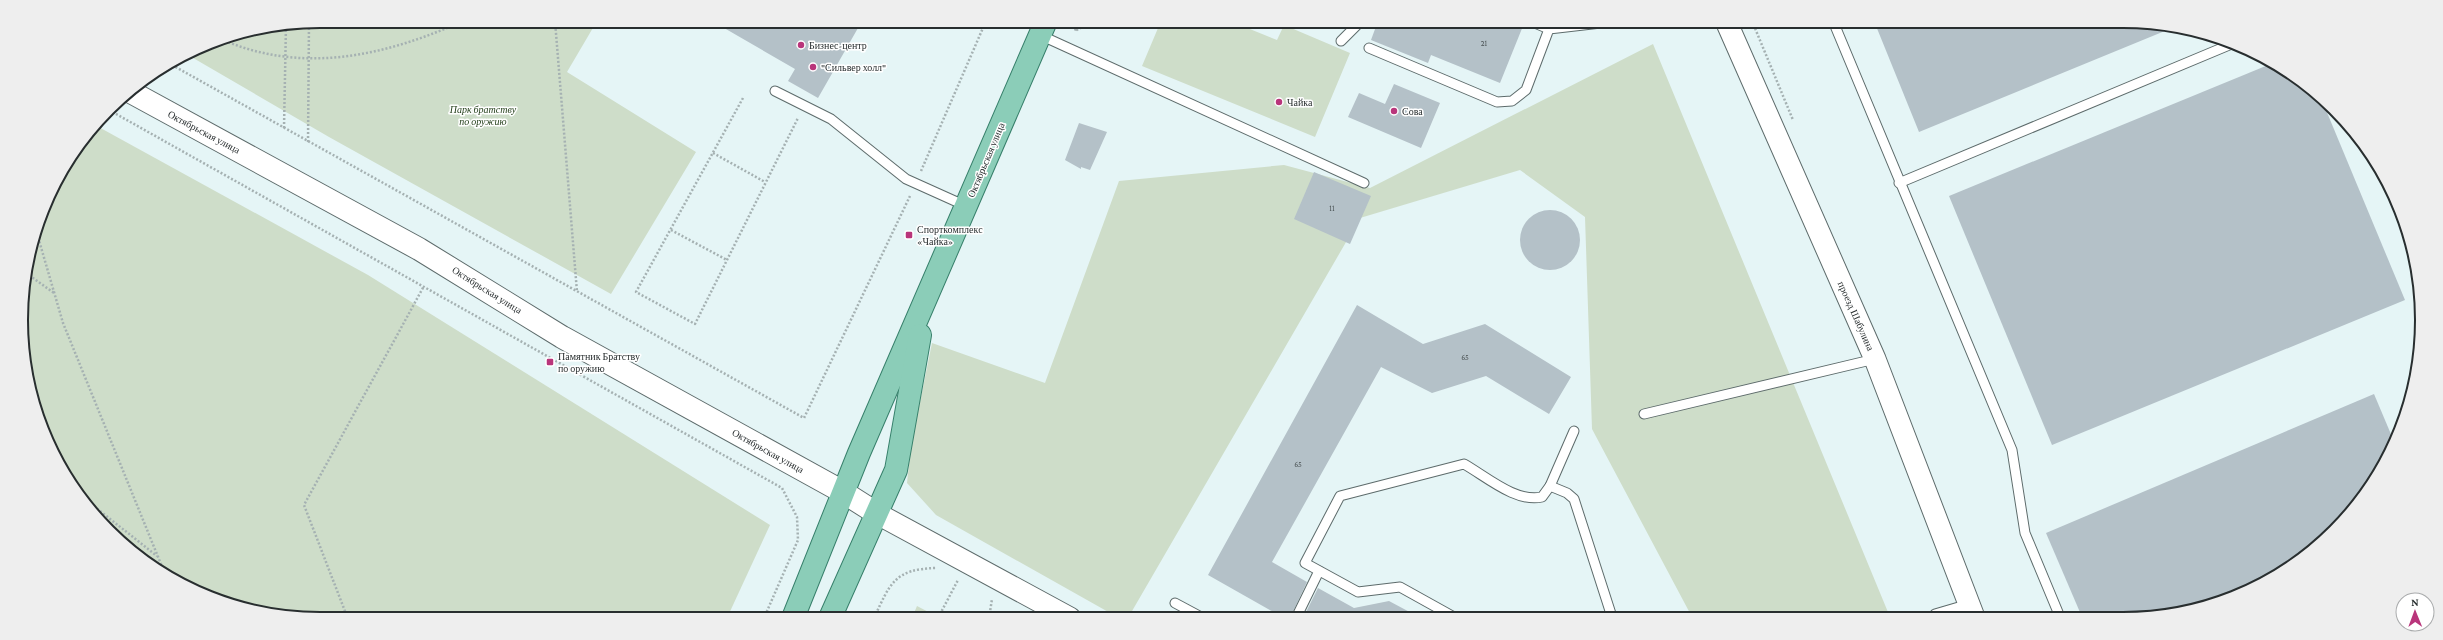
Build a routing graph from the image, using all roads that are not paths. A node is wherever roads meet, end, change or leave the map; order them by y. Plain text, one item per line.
1 (1043, 28) edge
2 (1353, 28) edge
3 (1558, 28) edge
4 (1729, 28) edge
5 (1836, 28) edge
6 (1549, 29) joint
7 (1341, 41) dead end
8 (2226, 46) edge
9 (1369, 48) dead end
10 (775, 91) dead end
11 (135, 94) edge
12 (1364, 183) dead end
13 (1899, 183) junction
14 (966, 206) junction
15 (927, 300) junction
16 (1875, 359) junction
17 (1644, 414) dead end
18 (1574, 431) dead end
19 (1550, 486) junction
20 (843, 492) junction
21 (876, 513) junction
22 (1319, 571) junction
23 (1175, 603) dead end
24 (1972, 610) edge
25 (795, 612) edge
26 (833, 612) edge
27 (1059, 612) edge
28 (1191, 612) edge
29 (1299, 612) edge
30 (1445, 612) edge
31 (1610, 612) edge
32 (1954, 612) edge
33 (2058, 612) edge

1 - 12 lane
1 - 14 main road, Октябрьская улица
2 - 7 lane
3 - 6 lane
4 - 16 street, проезд Шабулина
5 - 13 lane
6 - 9 lane
8 - 13 lane
10 - 14 lane
11 - 20 main road, Октябрьская улица
13 - 33 lane
14 - 15 main road, Октябрьская улица
15 - 20 main road, Октябрьская улица
15 - 21 main road, Октябрьская улица
16 - 17 lane
16 - 24 street, проезд Шабулина
18 - 19 lane
19 - 22 lane
19 - 31 lane
20 - 21 main road, Октябрьская улица
20 - 25 main road
21 - 26 main road
21 - 27 street, Октябрьская улица
22 - 29 lane
22 - 30 lane
23 - 28 lane
24 - 32 lane

